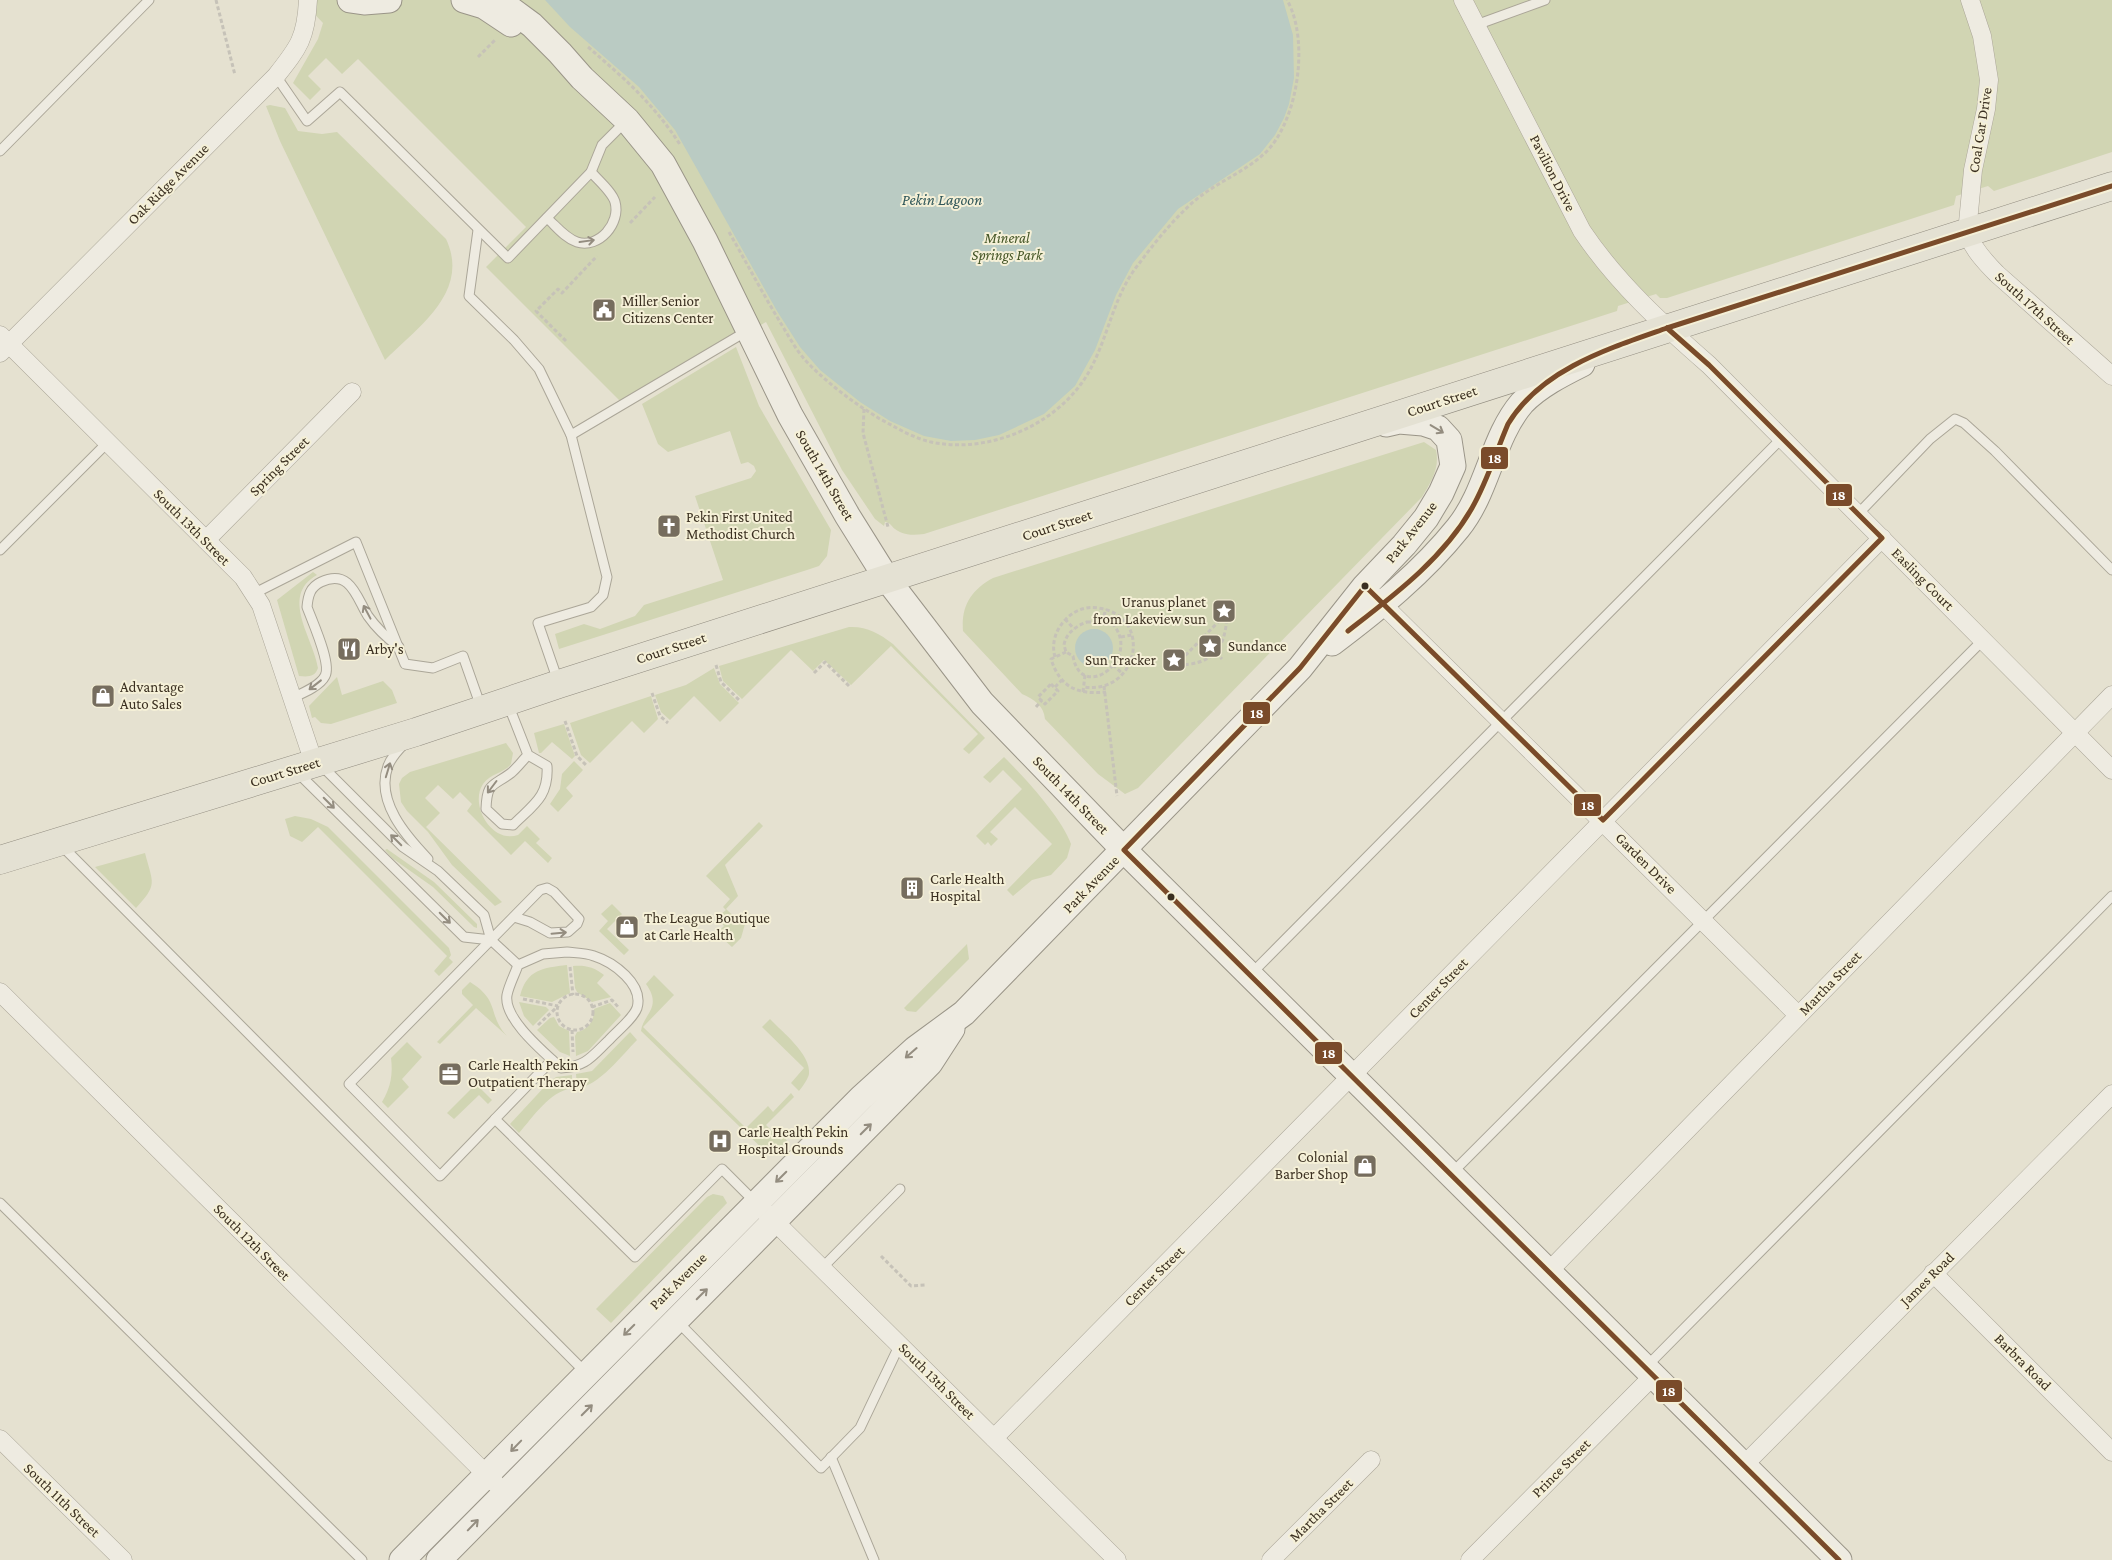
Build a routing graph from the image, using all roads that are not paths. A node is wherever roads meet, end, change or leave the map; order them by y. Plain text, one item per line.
1 (148, 0) edge
2 (308, 0) edge
3 (350, 0) edge
4 (389, 0) edge
5 (515, 0) edge
6 (1463, 0) edge
7 (1545, 0) edge
8 (1970, 0) edge
9 (482, 2) edge
10 (532, 25) junction
11 (1476, 25) junction
12 (276, 76) junction
13 (582, 78) junction
14 (626, 120) junction
15 (0, 151) edge
16 (591, 172) junction
17 (2112, 186) edge
18 (547, 218) junction
19 (478, 230) junction
20 (1967, 233) junction
21 (1667, 328) junction
22 (748, 331) junction
23 (3, 344) edge
24 (1621, 344) junction
25 (2112, 376) edge
26 (352, 392) dead end
27 (1355, 429) junction
28 (570, 435) junction
29 (1782, 438) junction
30 (108, 442) junction
31 (1858, 514) junction
32 (1882, 538) junction
33 (206, 540) junction
34 (0, 550) edge
35 (2112, 570) edge
36 (887, 579) junction
37 (1365, 586) junction
38 (255, 593) junction
39 (1383, 604) junction
40 (1983, 640) junction
41 (399, 647) junction
42 (1300, 668) junction
43 (559, 684) junction
44 (2112, 695) edge
45 (292, 698) junction
46 (494, 706) junction
47 (1502, 721) junction
48 (413, 733) junction
49 (2074, 733) junction
50 (528, 756) junction
51 (309, 764) junction
52 (2112, 770) edge
53 (1603, 820) junction
54 (58, 842) junction
55 (1124, 850) junction
56 (0, 860) edge
57 (438, 871) junction
58 (2112, 896) edge
59 (514, 917) junction
60 (1703, 920) junction
61 (492, 940) junction
62 (518, 965) junction
63 (1250, 975) junction
64 (0, 992) edge
65 (964, 1013) junction
66 (1798, 1015) junction
67 (552, 1060) junction
68 (1352, 1076) junction
69 (2112, 1094) edge
70 (495, 1119) junction
71 (1450, 1174) junction
72 (900, 1189) dead end
73 (755, 1202) junction
74 (0, 1203) edge
75 (775, 1221) junction
76 (822, 1268) junction
77 (1548, 1272) junction
78 (1933, 1273) junction
79 (676, 1320) junction
80 (900, 1344) junction
81 (1649, 1372) junction
82 (586, 1374) junction
83 (994, 1438) junction
84 (0, 1439) edge
85 (2110, 1448) edge
86 (831, 1458) junction
87 (1371, 1460) dead end
88 (1744, 1465) junction
89 (487, 1475) junction
90 (505, 1493) junction
91 (124, 1560) edge
92 (362, 1560) edge
93 (402, 1560) edge
94 (439, 1560) edge
95 (874, 1560) edge
96 (1117, 1560) edge
97 (1271, 1560) edge
98 (1470, 1560) edge
99 (1838, 1560) edge

1 - 15 lane
2 - 12 street, Oak Ridge Avenue
3 - 4 street
5 - 10 street
6 - 11 street, Pavilion Drive
7 - 11 lane
8 - 20 street, Coal Car Drive
9 - 10 street, South 14th Street
9 - 13 street, South 14th Street
10 - 13 street, South 14th Street
11 - 21 street, Pavilion Drive
12 - 19 lane
12 - 23 street, Oak Ridge Avenue
13 - 14 street, South 14th Street
14 - 16 lane
14 - 22 street, South 14th Street
16 - 18 lane
18 -> 16 lane
17 - 20 main road, Court Street
18 - 19 lane
19 - 28 lane
20 - 21 main road, Court Street
20 - 25 street, South 17th Street
21 - 24 main road, Court Street
21 - 29 street, Easling Court
22 - 28 lane
22 - 36 street, South 14th Street
23 - 30 street, South 13th Street
24 - 27 main road, Court Street
24 - 39 street, Park Avenue
26 - 33 street, Spring Street
27 - 36 main road, Court Street
27 -> 37 street, Park Avenue
28 - 43 lane
29 - 31 street, Easling Court
29 - 47 lane
30 - 33 street, South 13th Street
30 - 34 lane
31 - 32 street, Easling Court
31 - 35 lane
32 - 40 street, Easling Court
32 - 53 street, Center Street
33 - 38 street, South 13th Street
36 - 43 main road, Court Street
36 - 55 street, South 14th Street
37 - 39 street, Garden Drive
37 - 42 street, Park Avenue
38 - 41 lane
38 - 45 street, South 13th Street
39 - 42 street, Park Avenue
39 - 47 street, Garden Drive
40 - 49 street, Easling Court
40 - 60 lane
41 -> 45 lane
41 - 46 lane
42 - 55 street, Park Avenue
43 - 46 main road, Court Street
44 - 49 street, Martha Street
45 - 51 street, South 13th Street
46 - 48 main road, Court Street
46 - 50 lane
47 - 53 street, Garden Drive
47 - 63 lane
48 - 51 main road, Court Street
57 -> 48 lane
49 - 52 street, Easling Court
49 - 66 street, Martha Street
50 -> 50 lane
51 - 54 main road, Court Street
57 -> 51 lane
51 -> 61 lane
53 - 60 street, Garden Drive
53 - 68 street, Center Street
54 - 56 main road, Court Street
54 - 82 lane
55 - 63 street, South 14th Street
55 - 65 street, Park Avenue
57 - 61 lane
58 - 81 lane
59 -> 59 lane
59 - 61 lane
60 - 66 street, Garden Drive
60 - 71 lane
61 - 62 lane
61 - 70 lane
62 - 67 lane
62 - 67 lane
63 - 68 street, South 14th Street
64 - 89 street, South 12th Street
65 -> 73 street, Park Avenue
75 -> 65 street, Park Avenue
66 - 77 street, Martha Street
67 - 70 lane
68 - 71 street, South 14th Street
68 - 83 street, Center Street
69 - 78 street, James Road
70 - 73 lane
71 - 77 street, South 14th Street
72 - 76 lane
73 - 75 street, South 13th Street
73 -> 82 street, Park Avenue
74 - 92 lane
75 - 76 street, South 13th Street
79 -> 75 street, Park Avenue
76 - 80 street, South 13th Street
77 - 81 street, South 14th Street
78 - 85 street, Barbra Road
78 - 88 street, James Road
79 - 86 lane
90 -> 79 street, Park Avenue
80 - 83 street, South 13th Street
80 - 86 lane
81 - 88 street, South 14th Street
81 - 98 street, Prince Street
82 -> 89 street, Park Avenue
83 - 96 street, South 13th Street
84 - 91 street, South 11th Street
86 - 95 lane
87 - 97 street, Martha Street
88 - 99 street, South 14th Street
89 - 90 street, South 12th Street
89 - 93 street, Park Avenue
94 -> 90 street, Park Avenue

